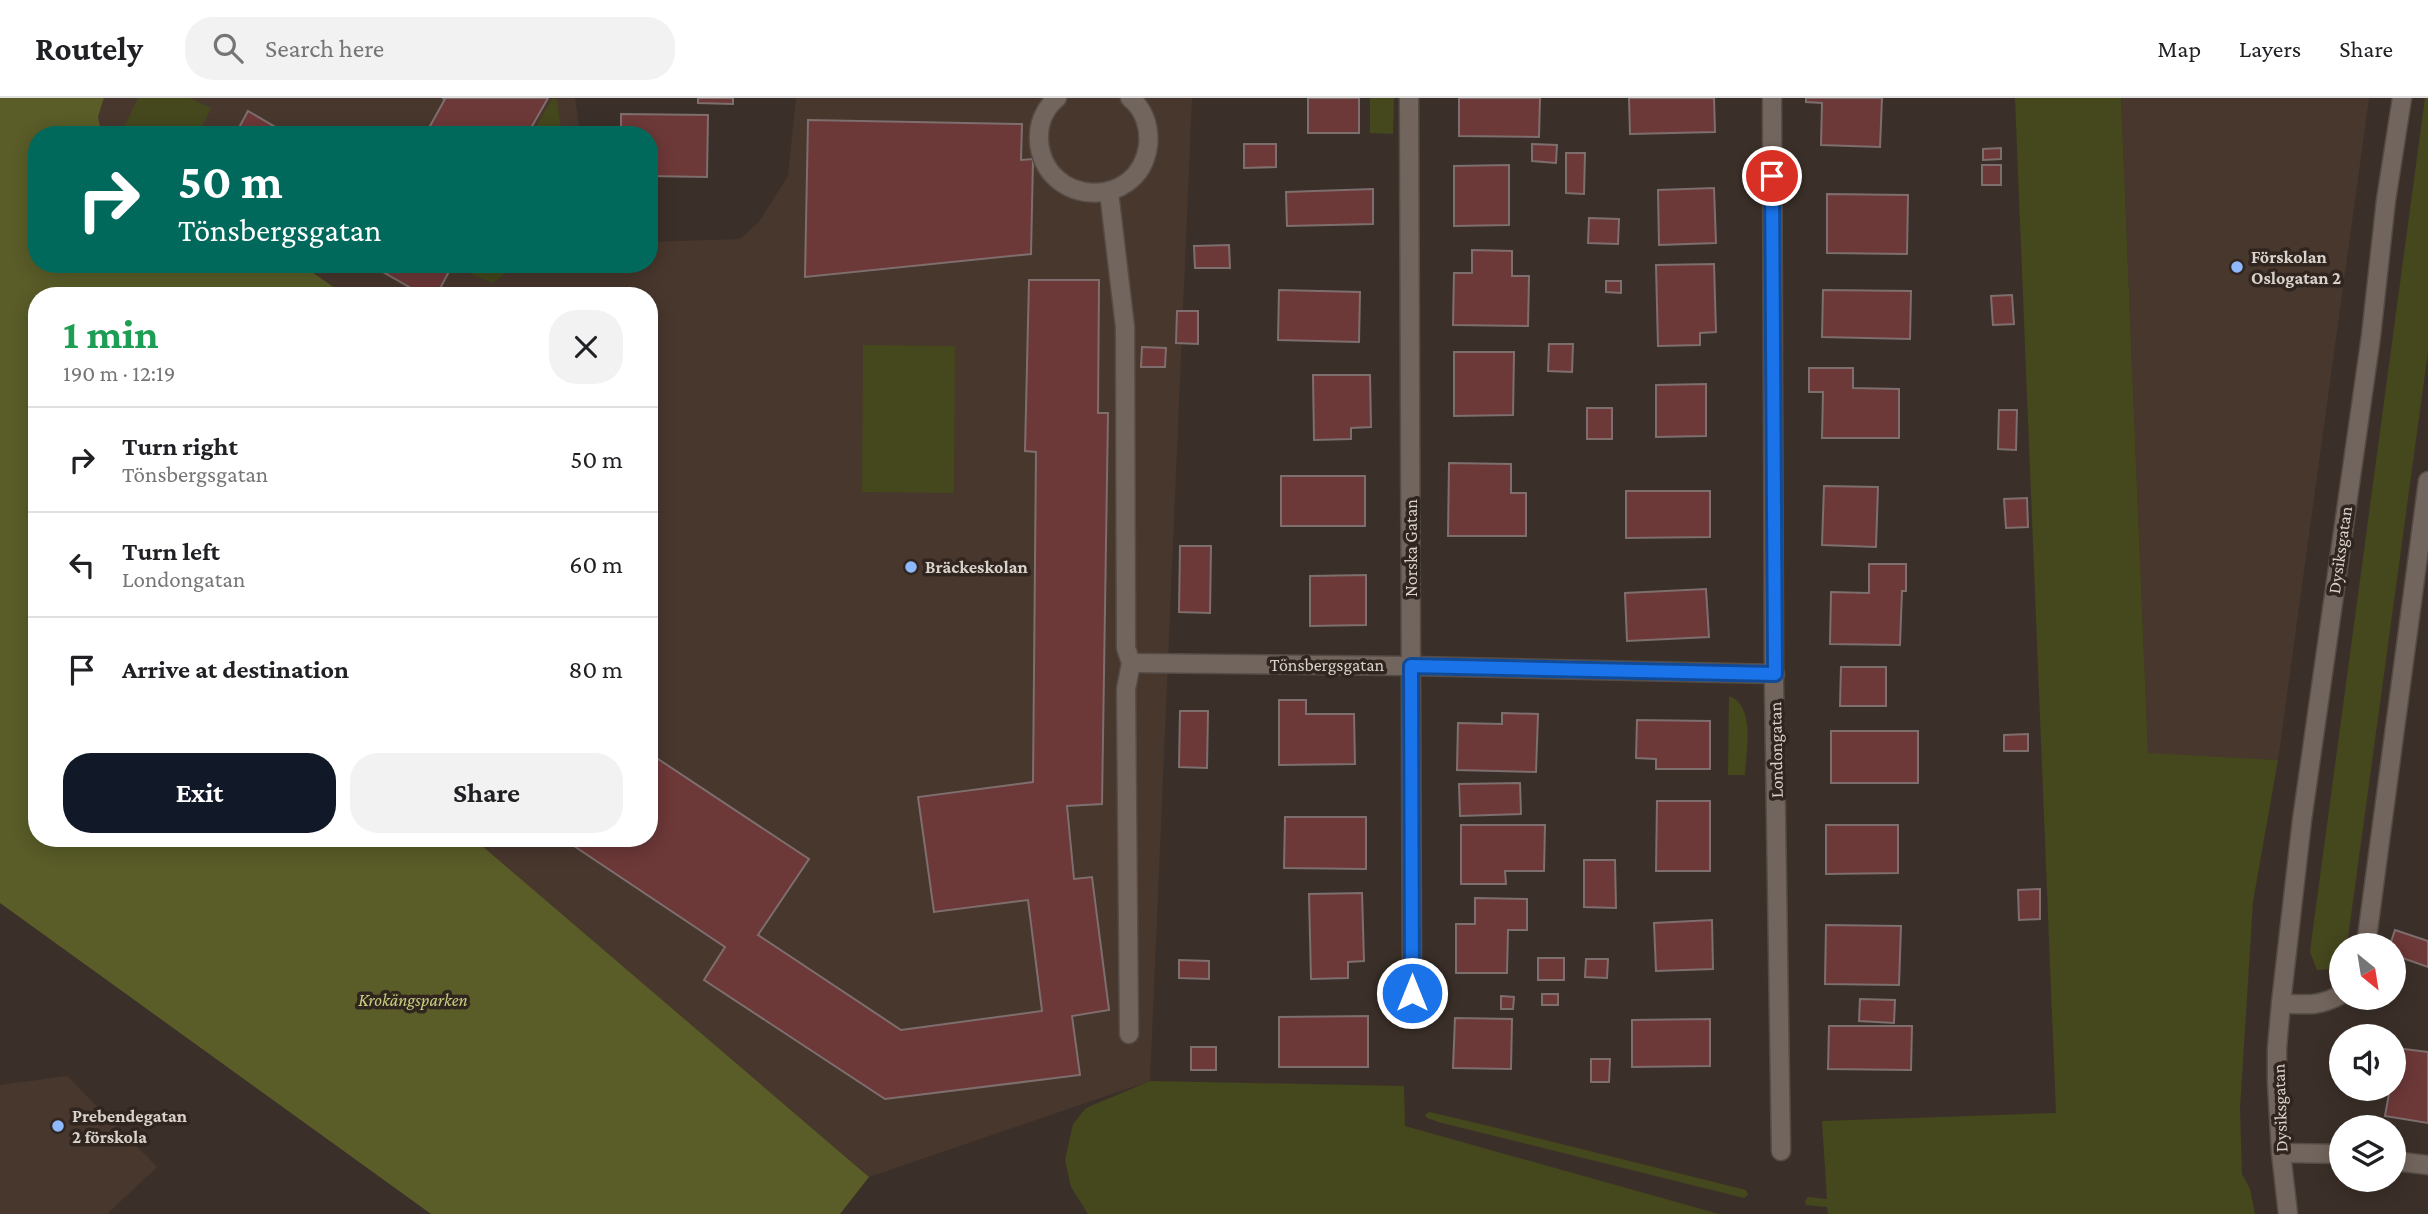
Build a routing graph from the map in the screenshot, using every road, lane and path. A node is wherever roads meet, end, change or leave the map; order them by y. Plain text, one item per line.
1 (1057, 98) edge
2 (1130, 98) edge
3 (1409, 98) edge
4 (1772, 98) edge
5 (2402, 98) edge
6 (1109, 192) junction
7 (2428, 481) edge
8 (1131, 663) junction
9 (1411, 666) junction
10 (1775, 674) junction
11 (2368, 933) edge
12 (1412, 998) dead end
13 (2329, 1001) edge
14 (2281, 1003) junction
15 (1129, 1034) dead end
16 (1781, 1151) dead end
17 (2281, 1153) junction
18 (2329, 1154) edge
19 (2406, 1162) edge
20 (2428, 1165) edge
21 (2288, 1214) edge

1 - 6 street
2 - 6 street
3 - 9 street, Norska Gatan
4 - 10 street, Londongatan
5 - 14 street, Dysiksgatan
6 - 8 street
7 - 11 street
8 - 9 street, Tönsbergsgatan
8 - 15 street
9 - 10 street, Tönsbergsgatan
9 - 12 street, Norska Gatan
10 - 16 street, Londongatan
13 - 14 street
14 - 17 street, Dysiksgatan
17 - 18 street
17 - 21 street, Dysiksgatan
19 - 20 street

